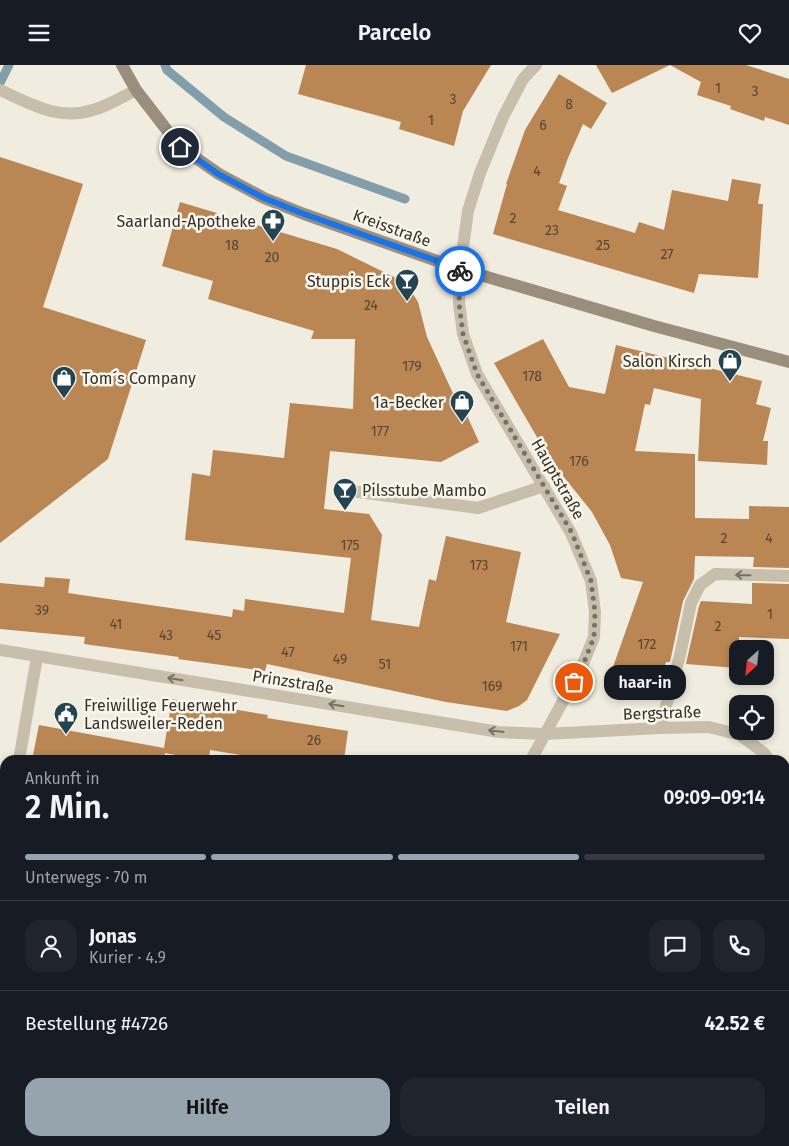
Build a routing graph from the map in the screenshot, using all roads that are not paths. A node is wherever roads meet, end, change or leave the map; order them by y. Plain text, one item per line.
1 (122, 65) edge
2 (536, 65) edge
3 (0, 90) edge
4 (136, 90) junction
5 (460, 269) junction
6 (789, 362) edge
7 (544, 486) junction
8 (351, 491) dead end
9 (789, 576) edge
10 (0, 650) edge
11 (37, 657) junction
12 (660, 728) junction
13 (545, 735) junction
14 (20, 755) edge
15 (535, 755) edge
16 (765, 755) edge

1 - 4 main road, Kreisstraße
2 - 5 street, Hauptstraße
3 - 4 street
4 - 5 main road, Kreisstraße
5 - 6 main road, Kreisstraße
5 - 7 street, Hauptstraße
7 - 8 street
7 - 13 street, Hauptstraße
9 -> 12 street
10 - 11 street, Prinzstraße
13 -> 11 street, Prinzstraße
11 - 14 street
12 - 13 street, Bergstraße
12 - 16 street, Bergstraße
13 - 15 street, Hauptstraße

